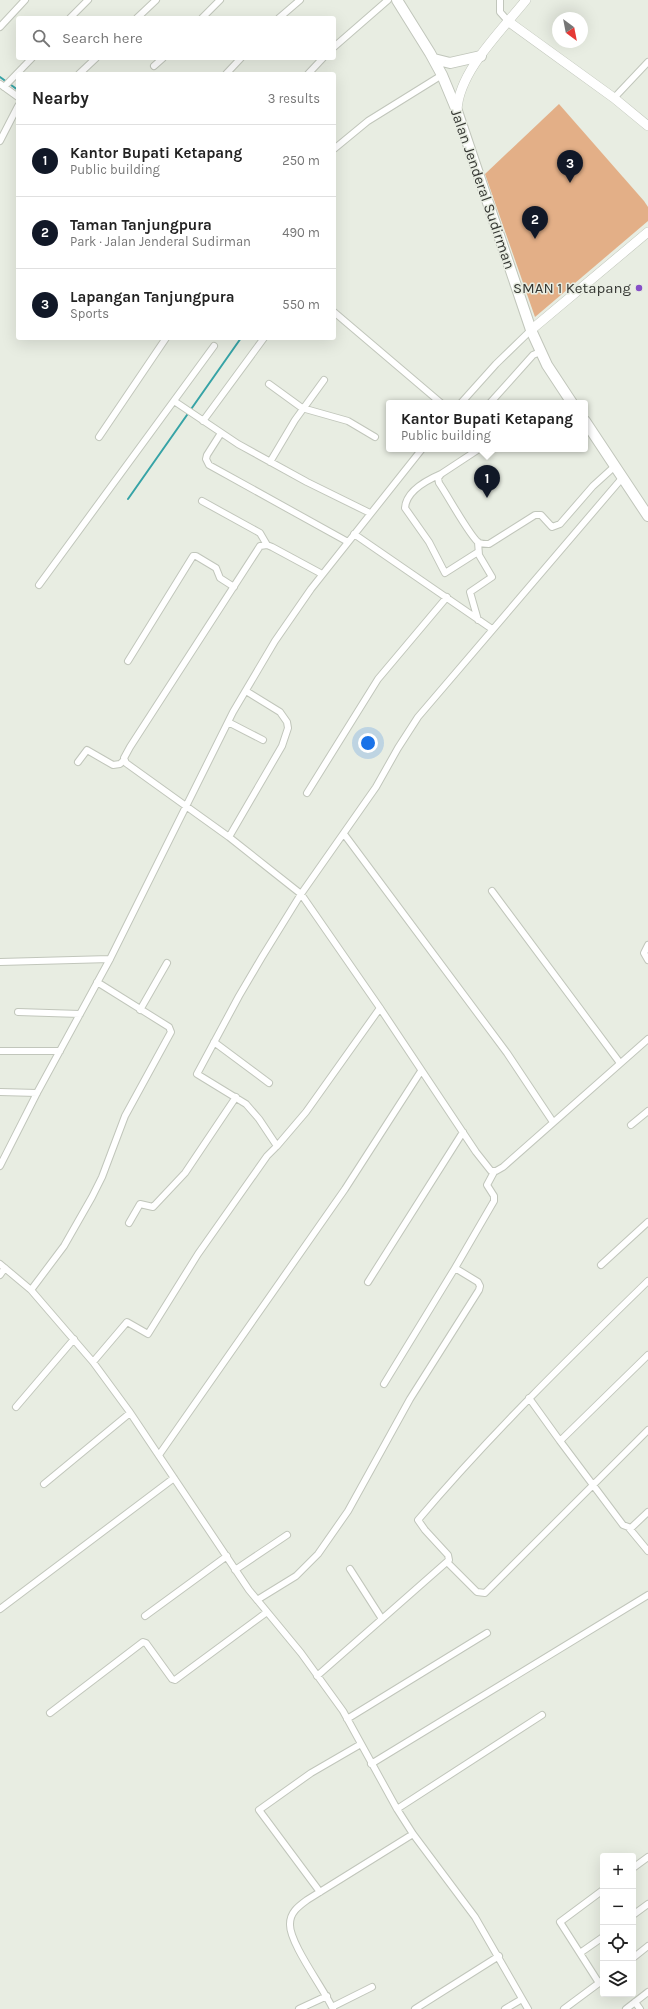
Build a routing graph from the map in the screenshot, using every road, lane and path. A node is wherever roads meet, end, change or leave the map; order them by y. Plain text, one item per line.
1 (25, 0) edge
2 (88, 0) edge
3 (156, 0) edge
4 (220, 0) edge
5 (300, 0) edge
6 (388, 0) edge
7 (397, 0) edge
8 (500, 0) edge
9 (526, 0) edge
10 (72, 16) edge
11 (139, 16) edge
12 (204, 16) edge
13 (281, 16) edge
14 (509, 22) junction
15 (0, 27) edge
16 (336, 45) edge
17 (481, 56) junction
18 (434, 59) junction
19 (30, 60) edge
20 (94, 60) edge
21 (161, 60) edge
22 (240, 60) edge
23 (322, 60) edge
24 (648, 62) edge
25 (154, 66) dead end
26 (17, 72) edge
27 (81, 72) edge
28 (228, 72) edge
29 (310, 72) edge
30 (16, 73) edge
31 (442, 75) junction
32 (2, 86) edge
33 (16, 96) edge
34 (614, 98) junction
35 (16, 110) edge
36 (457, 111) junction
37 (648, 126) edge
38 (0, 141) edge
39 (336, 147) edge
40 (648, 232) edge
41 (336, 314) edge
42 (531, 330) junction
43 (165, 340) edge
44 (263, 340) edge
45 (214, 346) dead end
46 (540, 352) junction
47 (324, 380) dead end
48 (269, 384) dead end
49 (437, 400) edge
50 (464, 400) edge
51 (493, 400) edge
52 (570, 400) edge
53 (174, 401) junction
54 (302, 408) junction
55 (203, 421) junction
56 (588, 426) edge
57 (221, 433) junction
58 (99, 437) dead end
59 (375, 437) dead end
60 (420, 452) edge
61 (474, 452) edge
62 (270, 462) junction
63 (615, 466) junction
64 (441, 474) junction
65 (624, 477) junction
66 (202, 501) dead end
67 (370, 513) junction
68 (648, 516) edge
69 (354, 534) junction
70 (348, 542) junction
71 (478, 542) junction
72 (267, 545) junction
73 (478, 552) junction
74 (322, 574) junction
75 (39, 585) dead end
76 (234, 587) junction
77 (446, 597) junction
78 (478, 620) junction
79 (492, 629) junction
80 (128, 661) dead end
81 (246, 691) junction
82 (228, 722) junction
83 (263, 740) dead end
84 (124, 760) junction
85 (78, 762) dead end
86 (306, 794) dead end
87 (187, 807) junction
88 (344, 834) junction
89 (229, 836) junction
90 (492, 891) dead end
91 (301, 894) junction
92 (648, 945) edge
93 (110, 959) junction
94 (648, 960) edge
95 (0, 962) edge
96 (167, 963) dead end
97 (97, 982) junction
98 (380, 1008) junction
99 (140, 1010) junction
100 (18, 1012) dead end
101 (80, 1014) junction
102 (648, 1039) edge
103 (214, 1042) junction
104 (0, 1051) edge
105 (60, 1051) junction
106 (620, 1063) junction
107 (422, 1071) junction
108 (269, 1083) dead end
109 (0, 1092) edge
110 (36, 1094) junction
111 (236, 1097) junction
112 (648, 1111) edge
113 (553, 1122) junction
114 (631, 1125) dead end
115 (463, 1132) junction
116 (277, 1146) junction
117 (0, 1166) edge
118 (494, 1172) junction
119 (648, 1222) edge
120 (129, 1223) dead end
121 (601, 1265) dead end
122 (2, 1266) edge
123 (455, 1268) junction
124 (0, 1275) edge
125 (648, 1281) edge
126 (368, 1282) dead end
127 (31, 1290) junction
128 (74, 1339) junction
129 (648, 1355) edge
130 (93, 1362) junction
131 (384, 1384) dead end
132 (529, 1398) junction
133 (16, 1407) dead end
134 (130, 1413) junction
135 (648, 1430) edge
136 (560, 1441) junction
137 (159, 1455) junction
138 (174, 1478) junction
139 (44, 1484) dead end
140 (593, 1485) junction
141 (648, 1512) edge
142 (629, 1528) junction
143 (287, 1535) dead end
144 (648, 1551) edge
145 (227, 1556) junction
146 (447, 1562) junction
147 (235, 1570) junction
148 (350, 1570) dead end
149 (648, 1595) edge
150 (257, 1600) junction
151 (0, 1609) edge
152 (267, 1612) junction
153 (145, 1616) dead end
154 (382, 1619) junction
155 (487, 1633) dead end
156 (317, 1676) junction
157 (50, 1713) dead end
158 (542, 1715) dead end
159 (347, 1719) junction
160 (361, 1744) junction
161 (371, 1764) junction
162 (397, 1809) junction
163 (413, 1834) junction
164 (648, 1857) edge
165 (636, 1866) edge
166 (320, 1892) junction
167 (600, 1892) edge
168 (648, 1904) edge
169 (636, 1913) edge
170 (600, 1939) edge
171 (648, 1946) edge
172 (580, 1953) junction
173 (499, 1956) junction
174 (636, 1956) edge
175 (600, 1980) edge
176 (600, 1982) edge
177 (372, 1987) dead end
178 (648, 1992) edge
179 (327, 1996) junction
180 (522, 1999) junction
181 (635, 2002) junction
182 (333, 2008) edge
183 (299, 2009) edge
184 (415, 2009) edge
185 (505, 2009) edge
186 (528, 2009) edge
187 (564, 2009) edge
188 (626, 2009) edge
189 (640, 2009) edge

1 - 15 street
2 - 10 street
3 - 11 street
4 - 12 street
5 - 13 street
6 - 16 street
7 - 18 main road, Jalan Jenderal Sudirman
8 - 14 street
9 - 14 street
14 - 17 street
14 - 34 street
17 - 18 main road
17 - 36 street
18 - 31 main road, Jalan Jenderal Sudirman
19 - 26 street
20 - 27 street
21 - 25 street
22 - 28 street
23 - 29 street
24 - 34 street
30 - 32 street
31 - 36 main road, Jalan Jenderal Sudirman
31 - 39 street
32 - 33 street
34 - 37 street
35 - 38 street
36 - 42 main road, Jalan Jenderal Sudirman
40 - 42 street
41 - 49 street
42 - 46 main road, Jalan Jenderal Sudirman
42 - 50 street
43 - 58 street
44 - 55 street
45 - 53 street
46 - 51 street
46 - 52 main road, Jalan Jenderal Sudirman
47 - 54 street
48 - 54 street
53 - 55 street
53 - 75 street
54 - 59 street
54 - 62 street
55 - 57 street
56 - 63 main road
57 - 62 street
57 - 70 street
60 - 67 street
61 - 64 street
62 - 67 street
63 - 65 main road
63 - 71 street
64 - 71 street
64 - 73 street
65 - 68 main road
65 - 79 street
66 - 72 street
67 - 69 street
69 - 70 street
69 - 77 street
70 - 74 street
71 - 73 street
72 - 74 street
72 - 76 street
73 - 78 street
74 - 81 street
76 - 80 street
76 - 84 street
77 - 78 street
77 - 86 street
78 - 79 street
79 - 88 street
81 - 82 street
81 - 89 street
82 - 83 street
82 - 87 street
84 - 85 street
84 - 87 street
87 - 89 street
87 - 93 street
88 - 91 street
88 - 113 street
89 - 91 street
90 - 106 street
91 - 98 street
91 - 103 street
92 - 94 street
93 - 95 street
93 - 97 street
96 - 99 street
97 - 99 street
97 - 101 street
98 - 107 street
98 - 116 street
99 - 127 street
100 - 101 street
101 - 105 street
102 - 106 street
103 - 108 street
103 - 111 street
104 - 105 street
105 - 110 street
106 - 113 street
107 - 115 street
107 - 137 street
109 - 110 street
110 - 117 street
111 - 116 street
111 - 120 street
112 - 114 street
113 - 118 street
115 - 118 street
115 - 126 street
116 - 130 street
118 - 123 street
119 - 121 street
122 - 124 street
122 - 127 street
123 - 131 street
123 - 150 street
125 - 132 street
127 - 128 street
128 - 130 street
128 - 133 street
129 - 136 street
130 - 134 street
132 - 136 street
132 - 146 street
134 - 137 street
134 - 139 street
135 - 140 street
136 - 140 street
137 - 138 street
138 - 145 street
138 - 151 street
140 - 142 street
140 - 146 street
141 - 142 street
142 - 144 street
143 - 147 street
145 - 147 street
145 - 153 street
146 - 154 street
147 - 150 street
148 - 154 street
149 - 161 street
150 - 152 street
152 - 156 street
152 - 157 street
154 - 156 street
155 - 159 street
156 - 159 street
158 - 162 street
159 - 160 street
160 - 161 street
160 - 166 street
161 - 162 street
162 - 163 street
163 - 166 street
163 - 173 street
164 - 165 street
166 - 179 street
167 - 172 street
168 - 169 street
170 - 172 street
171 - 174 street
172 - 175 street
173 - 180 street
173 - 184 street
176 - 187 street
177 - 182 street
178 - 181 street
179 - 182 street
179 - 183 street
180 - 185 street
180 - 186 street
181 - 188 street
181 - 189 street

